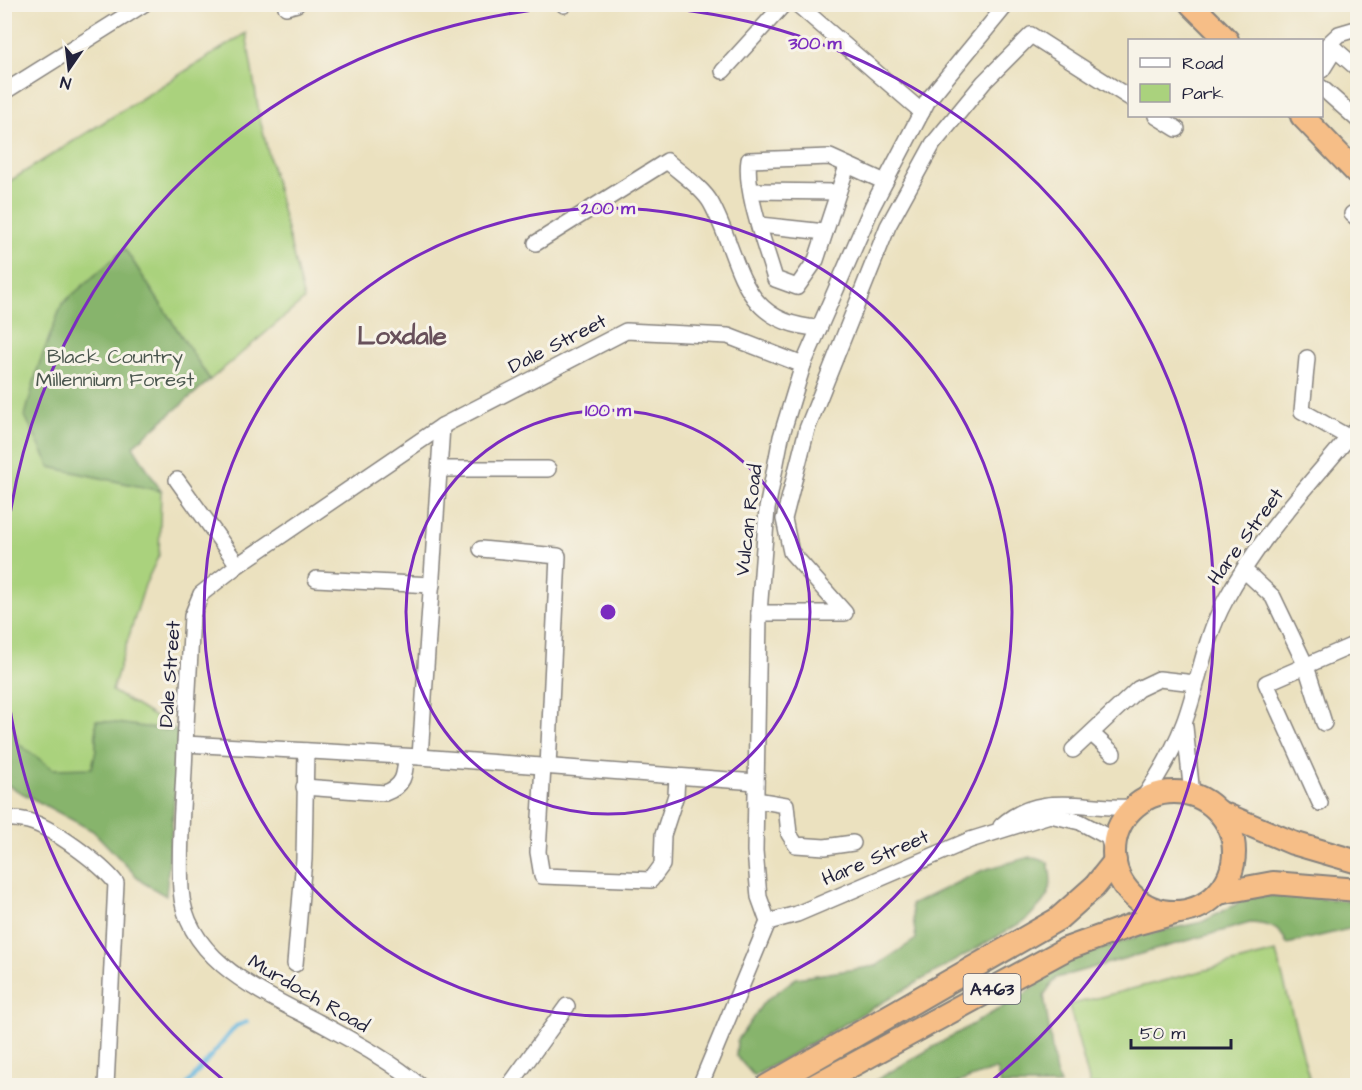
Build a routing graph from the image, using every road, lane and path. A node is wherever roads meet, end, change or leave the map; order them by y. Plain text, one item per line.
1 (144, 4) edge
2 (784, 4) edge
3 (797, 4) edge
4 (1007, 4) edge
5 (1191, 4) edge
6 (1357, 31) edge
7 (1226, 39) edge
8 (1328, 48) edge
9 (1323, 66) edge
10 (1358, 69) edge
11 (723, 70) dead end
12 (1323, 89) edge
13 (4, 92) edge
14 (1128, 97) edge
15 (922, 112) junction
16 (1158, 117) edge
17 (1303, 117) edge
18 (1358, 120) edge
19 (1177, 129) dead end
20 (847, 166) junction
21 (1358, 174) edge
22 (885, 182) junction
23 (752, 191) junction
24 (838, 192) junction
25 (760, 225) junction
26 (825, 232) junction
27 (536, 243) dead end
28 (819, 328) junction
29 (1307, 358) dead end
30 (802, 365) junction
31 (442, 426) junction
32 (1353, 432) edge
33 (440, 469) junction
34 (548, 469) dead end
35 (177, 480) dead end
36 (481, 549) dead end
37 (238, 565) junction
38 (1244, 570) junction
39 (316, 579) dead end
40 (432, 585) junction
41 (759, 613) junction
42 (1358, 643) edge
43 (1306, 666) junction
44 (1195, 683) junction
45 (1185, 721) junction
46 (1324, 723) dead end
47 (1092, 734) junction
48 (185, 744) junction
49 (1073, 750) dead end
50 (306, 751) junction
51 (1113, 753) dead end
52 (413, 757) junction
53 (545, 766) junction
54 (677, 776) junction
55 (756, 782) junction
56 (304, 787) junction
57 (1192, 795) junction
58 (756, 800) junction
59 (1320, 803) dead end
60 (1137, 805) junction
61 (1218, 812) junction
62 (4, 818) edge
63 (999, 829) junction
64 (853, 843) dead end
65 (1114, 859) junction
66 (1358, 862) edge
67 (1358, 890) edge
68 (1219, 893) junction
69 (1179, 912) junction
70 (768, 921) junction
71 (295, 964) dead end
72 (567, 1006) dead end
73 (108, 1066) junction
74 (95, 1086) edge
75 (106, 1086) edge
76 (420, 1086) edge
77 (509, 1086) edge
78 (700, 1086) edge
79 (767, 1086) edge
80 (814, 1086) edge

1 - 13 street
2 - 11 street
3 - 15 street
4 - 15 street, Vulcan Road
5 - 7 highway
6 - 8 street
8 - 9 street
8 - 10 street
12 - 18 street
14 - 41 street
15 - 22 street, Vulcan Road
16 - 19 street
17 - 21 highway
20 - 22 street
20 - 23 street
20 - 24 street
22 - 28 street, Vulcan Road
23 - 24 street
23 - 25 street
24 - 26 street
25 - 26 street
25 - 26 street
27 - 28 street
28 - 30 street, Vulcan Road
29 - 32 street
30 - 31 street, Dale Street
30 - 41 street, Vulcan Road
31 - 33 street
31 - 37 street, Dale Street
32 - 38 street, Hare Street
33 - 34 street
33 - 40 street
35 - 37 street
36 - 53 street
37 - 48 street, Dale Street
38 - 43 street
38 - 44 street, Hare Street
39 - 40 street
40 - 52 street
41 - 55 street, Vulcan Road
42 - 43 street
43 - 46 street
43 - 59 street
44 - 45 street, Hare Street
44 - 47 street
45 - 57 street, Hare Street
45 - 60 street, Hare Street
47 - 49 street
47 - 51 street
48 - 50 street, Dale Street
48 - 76 street, Murdoch Road
50 - 52 street, Dale Street
50 - 56 street
52 - 53 street, Dale Street
52 - 56 street
53 - 54 street, Dale Street
53 - 54 street
54 - 55 street, Dale Street
55 - 58 street, Vulcan Road
56 - 71 street
57 - 60 highway
57 - 61 highway
58 - 64 street
58 - 70 street, Vulcan Road
60 - 63 street, Hare Street
60 - 65 highway
61 - 66 highway
61 - 68 highway
62 - 73 street
63 - 65 street, Hare Street
63 - 70 street, Hare Street
65 - 69 highway
65 - 79 highway, A463
67 - 68 highway
68 - 69 highway
69 - 80 highway, A463
70 - 78 street
72 - 77 street
73 - 74 street
73 - 75 street

